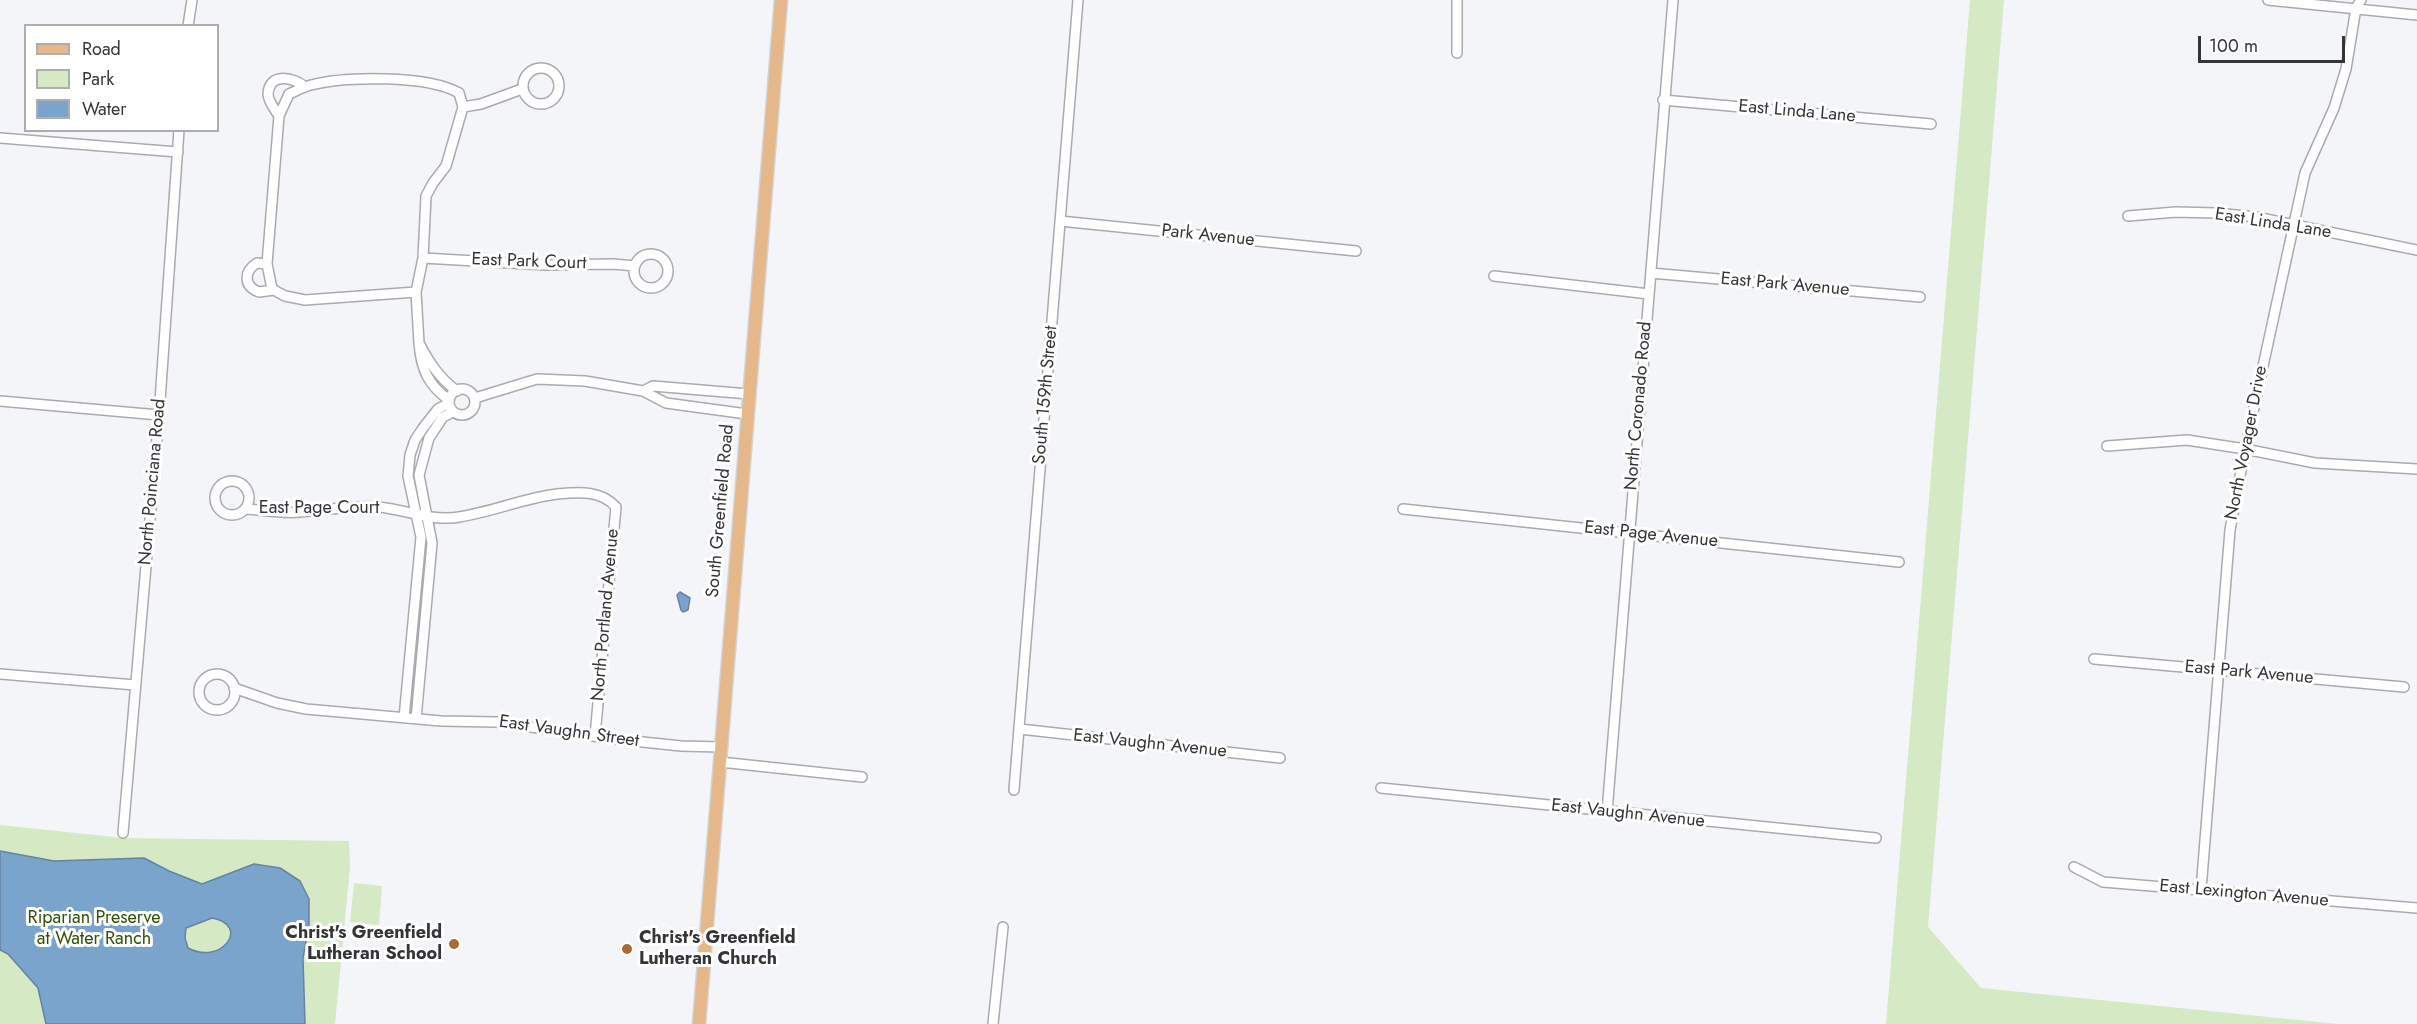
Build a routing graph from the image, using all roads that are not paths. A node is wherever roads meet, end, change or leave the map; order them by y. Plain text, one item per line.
1 (192, 0) edge
2 (781, 0) edge
3 (1078, 0) edge
4 (1457, 0) edge
5 (1673, 0) edge
6 (2268, 0) edge
7 (2357, 3) edge
8 (2417, 15) edge
9 (188, 24) edge
10 (1457, 53) dead end
11 (305, 87) junction
12 (522, 89) junction
13 (1664, 100) junction
14 (463, 107) junction
15 (279, 116) junction
16 (1931, 124) dead end
17 (179, 132) edge
18 (0, 138) edge
19 (178, 153) junction
20 (2128, 216) dead end
21 (1060, 221) junction
22 (2294, 226) junction
23 (2417, 250) edge
24 (1356, 251) dead end
25 (423, 258) junction
26 (267, 264) junction
27 (635, 266) dead end
28 (1651, 273) junction
29 (1494, 276) dead end
30 (273, 289) junction
31 (416, 292) junction
32 (1649, 294) junction
33 (1920, 297) dead end
34 (419, 343) junction
35 (693, 389) junction
36 (457, 391) junction
37 (643, 391) junction
38 (749, 394) junction
39 (475, 398) junction
40 (0, 401) edge
41 (450, 405) junction
42 (692, 407) junction
43 (747, 414) junction
44 (159, 415) junction
45 (2108, 446) dead end
46 (2245, 449) junction
47 (2417, 469) edge
48 (245, 509) dead end
49 (1403, 509) dead end
50 (415, 513) junction
51 (428, 517) junction
52 (1628, 533) junction
53 (1899, 562) dead end
54 (413, 628) junction
55 (424, 630) junction
56 (2094, 659) dead end
57 (2218, 670) junction
58 (0, 674) edge
59 (135, 685) junction
60 (2404, 687) dead end
61 (234, 688) dead end
62 (404, 718) junction
63 (416, 718) junction
64 (1020, 729) junction
65 (595, 736) junction
66 (721, 747) junction
67 (1280, 759) dead end
68 (720, 762) junction
69 (862, 777) dead end
70 (1381, 788) dead end
71 (1014, 790) dead end
72 (1607, 812) junction
73 (123, 833) dead end
74 (1876, 838) dead end
75 (2074, 867) dead end
76 (2201, 890) junction
77 (2417, 908) edge
78 (1003, 927) dead end
79 (699, 1024) edge
80 (993, 1024) edge

1 - 9 street
2 - 38 main road, South Greenfield Road
3 - 21 street, South 159th Street
4 - 10 street
5 - 13 street, North Coronado Road
6 - 7 street
7 - 8 street
7 - 22 street, North Voyager Drive
11 - 14 street
11 - 15 street
11 - 15 street
12 - 12 street
12 - 14 street
13 - 16 street, East Linda Lane
13 - 28 street, North Coronado Road
14 - 25 street
15 - 26 street
17 - 19 street, North Poinciana Road
18 - 19 street
19 - 44 street, North Poinciana Road
20 - 22 street, East Linda Lane
21 - 24 street, Park Avenue
21 - 64 street, South 159th Street
22 - 23 street, East Linda Lane
22 - 46 street, North Voyager Drive
25 - 27 street, East Park Court
25 - 31 street
26 - 30 street
26 - 30 street
28 - 32 street, North Coronado Road
28 - 33 street, East Park Avenue
29 - 32 street
30 - 31 street
31 - 34 street
32 - 52 street, North Coronado Road
34 - 36 street
34 - 41 street
35 - 37 street
35 - 38 street
35 - 42 street
36 - 39 street
36 - 41 street
37 - 39 street
37 - 42 street
38 - 43 main road, South Greenfield Road
39 - 41 street
40 - 44 street
41 - 50 street
41 - 51 street
42 - 43 street
43 - 66 main road, South Greenfield Road
44 - 59 street, North Poinciana Road
45 - 46 street
46 - 47 street
46 - 57 street, North Voyager Drive
48 - 50 street, East Page Court
49 - 52 street, East Page Avenue
50 - 51 street, East Page Court
50 - 54 street
51 - 55 street
51 - 65 street, North Portland Avenue
52 - 53 street, East Page Avenue
52 - 72 street, North Coronado Road
54 - 55 street
54 - 62 street
55 - 63 street
56 - 57 street, East Park Avenue
57 - 60 street, East Park Avenue
57 - 76 street, North Voyager Drive
58 - 59 street
59 - 73 street, North Poinciana Road
61 - 62 street, East Vaughn Street
62 - 63 street, East Vaughn Street
63 - 65 street, East Vaughn Street
64 - 67 street, East Vaughn Avenue
64 - 71 street, South 159th Street
65 - 66 street, East Vaughn Street
66 - 68 main road, South Greenfield Road
68 - 69 street
68 - 79 main road, South Greenfield Road
70 - 72 street, East Vaughn Avenue
72 - 74 street, East Vaughn Avenue
75 - 76 street, East Lexington Avenue
76 - 77 street, East Lexington Avenue
78 - 80 street

